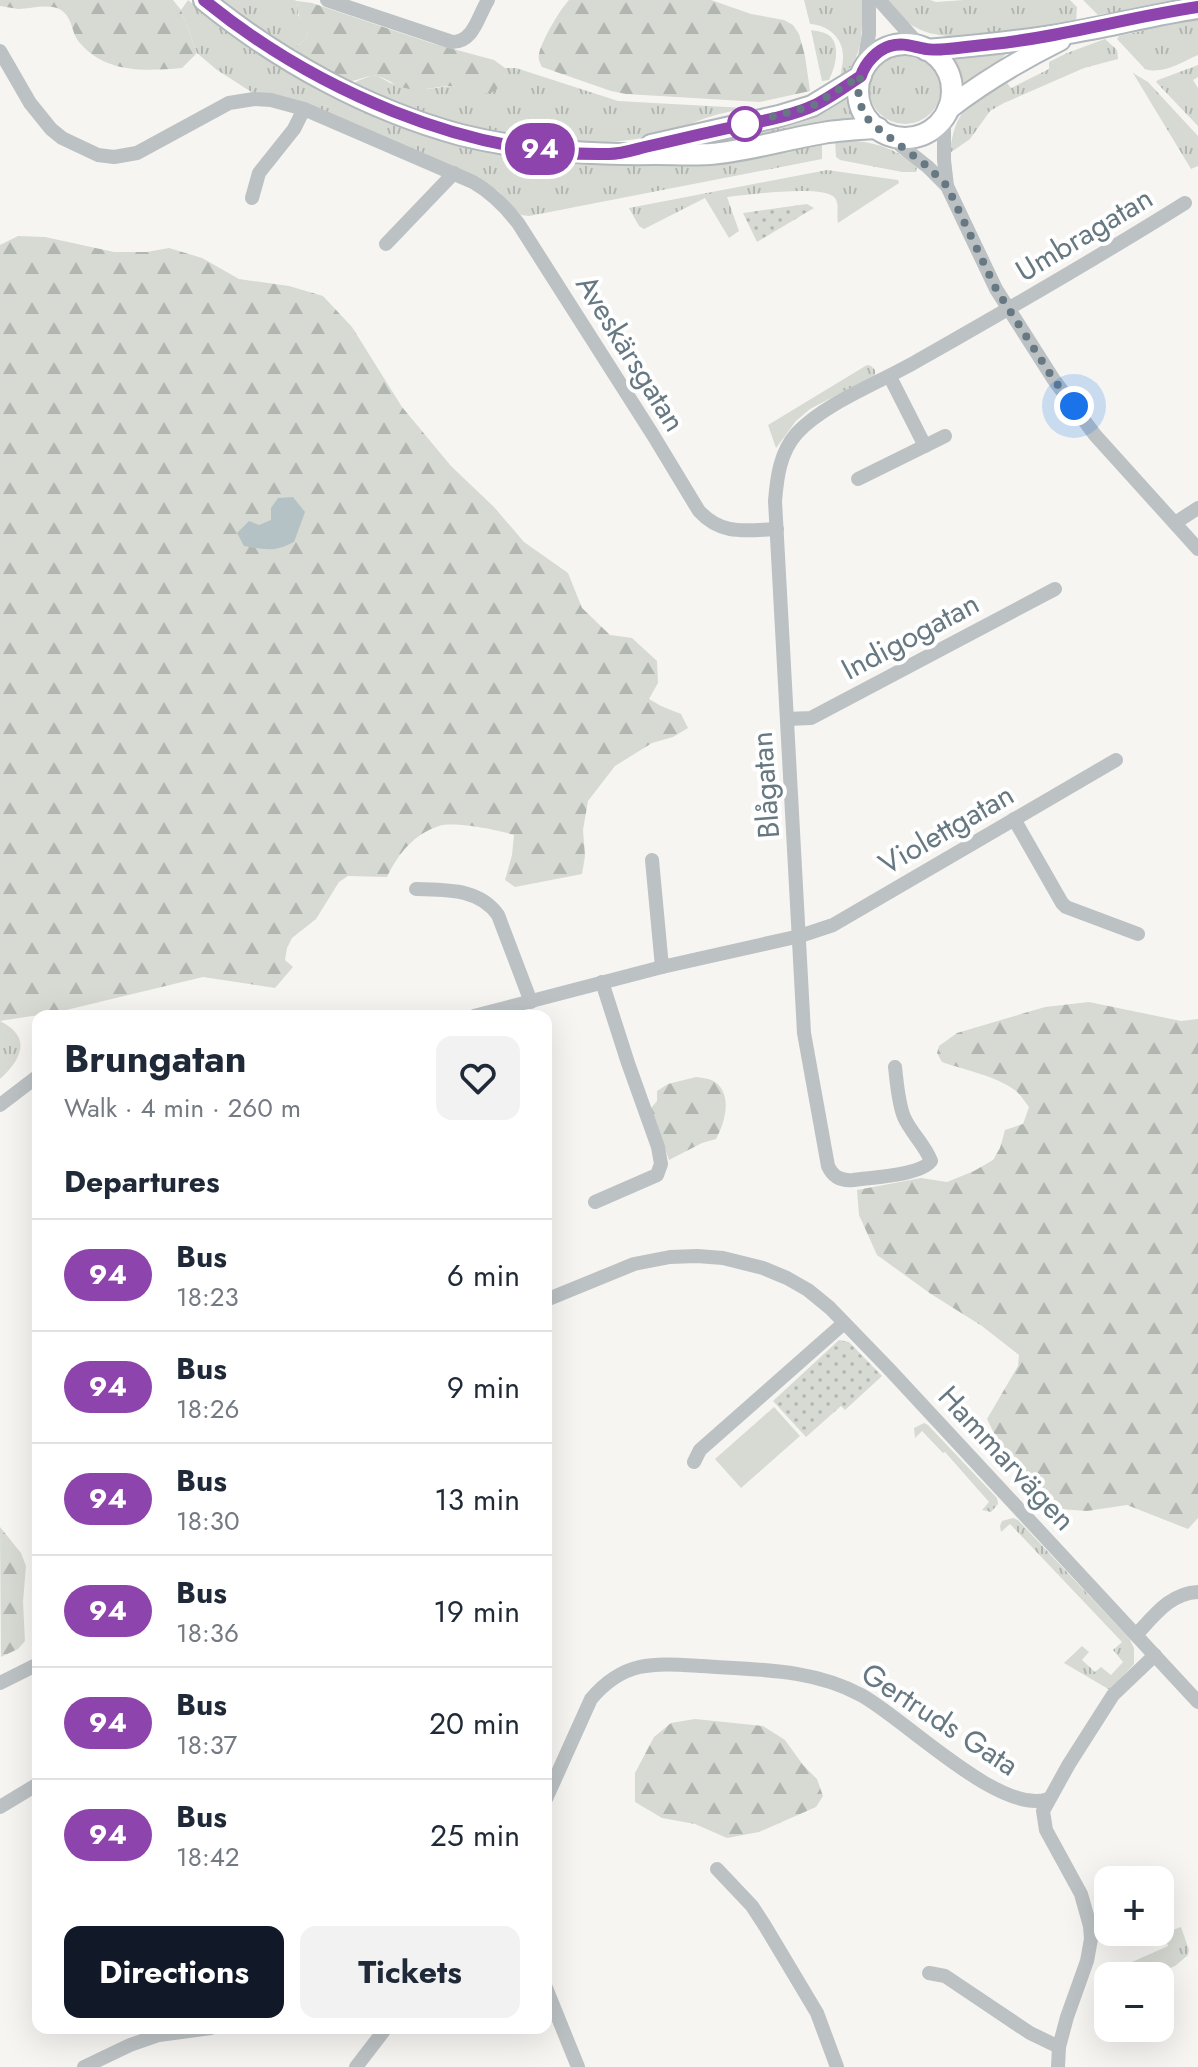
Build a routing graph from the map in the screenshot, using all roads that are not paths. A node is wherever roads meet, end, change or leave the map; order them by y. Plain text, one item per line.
1 (204, 0) edge
2 (327, 0) edge
3 (488, 0) edge
4 (869, 0) edge
5 (879, 0) edge
6 (1198, 8) edge
7 (1078, 32) junction
8 (923, 48) junction
9 (0, 51) edge
10 (862, 72) junction
11 (304, 109) junction
12 (946, 113) junction
13 (882, 131) junction
14 (612, 154) junction
15 (454, 173) junction
16 (947, 186) junction
17 (252, 198) dead end
18 (1185, 203) dead end
19 (386, 244) dead end
20 (1009, 309) junction
21 (890, 377) junction
22 (945, 436) dead end
23 (925, 446) junction
24 (858, 479) dead end
25 (1198, 508) edge
26 (1175, 523) junction
27 (777, 529) junction
28 (1198, 549) edge
29 (1055, 589) dead end
30 (787, 719) junction
31 (1116, 760) dead end
32 (1014, 819) junction
33 (652, 860) dead end
34 (416, 889) dead end
35 (1138, 934) dead end
36 (800, 936) junction
37 (662, 967) junction
38 (602, 982) junction
39 (531, 1002) junction
40 (498, 1010) edge
41 (895, 1067) dead end
42 (32, 1081) edge
43 (0, 1105) edge
44 (595, 1202) dead end
45 (552, 1297) edge
46 (844, 1323) junction
47 (694, 1462) dead end
48 (1198, 1592) edge
49 (1136, 1635) junction
50 (1155, 1655) junction
51 (32, 1667) edge
52 (0, 1683) edge
53 (1198, 1702) edge
54 (552, 1786) edge
55 (32, 1788) edge
56 (1048, 1799) junction
57 (0, 1807) edge
58 (717, 1869) dead end
59 (929, 1973) dead end
60 (552, 2003) edge
61 (166, 2034) edge
62 (381, 2034) edge
63 (1059, 2047) junction
64 (117, 2059) edge
65 (84, 2067) edge
66 (356, 2067) edge
67 (578, 2067) edge
68 (837, 2067) edge
69 (1058, 2067) edge

1 - 14 street
2 - 3 street
4 - 10 street
5 - 8 street
6 - 7 street
7 - 8 street
7 - 12 street
8 - 10 street
8 - 12 street
9 - 11 street, Aveskärsgatan
10 - 13 street
10 - 14 street
11 - 15 street, Aveskärsgatan
11 - 17 street
12 - 13 street
12 - 16 street
13 - 14 street
13 - 16 street
15 - 19 street
15 - 27 street, Aveskärsgatan
16 - 20 street
18 - 20 street, Umbragatan
20 - 21 street, Blågatan
20 - 26 street
21 - 23 street
21 - 27 street, Blågatan
22 - 23 street
23 - 24 street
25 - 26 street
26 - 28 street
27 - 30 street, Blågatan
29 - 30 street, Indigogatan
30 - 36 street, Blågatan
31 - 32 street, Violettgatan
32 - 35 street
32 - 36 street, Violettgatan
33 - 37 street
34 - 39 street
36 - 37 street, Violettgatan
36 - 41 street, Blågatan
37 - 38 street, Violettgatan
38 - 39 street, Violettgatan
38 - 44 street
39 - 40 street, Violettgatan
42 - 43 street
45 - 46 street, Hammarvägen
46 - 47 street
46 - 49 street, Hammarvägen
48 - 49 street
49 - 50 street, Hammarvägen
50 - 53 street, Hammarvägen
50 - 56 street
51 - 52 street
54 - 56 street, Gertruds Gata
55 - 57 street
56 - 63 street
58 - 68 street
59 - 63 street
60 - 67 street
61 - 64 street
62 - 66 street
63 - 69 street
64 - 65 street

